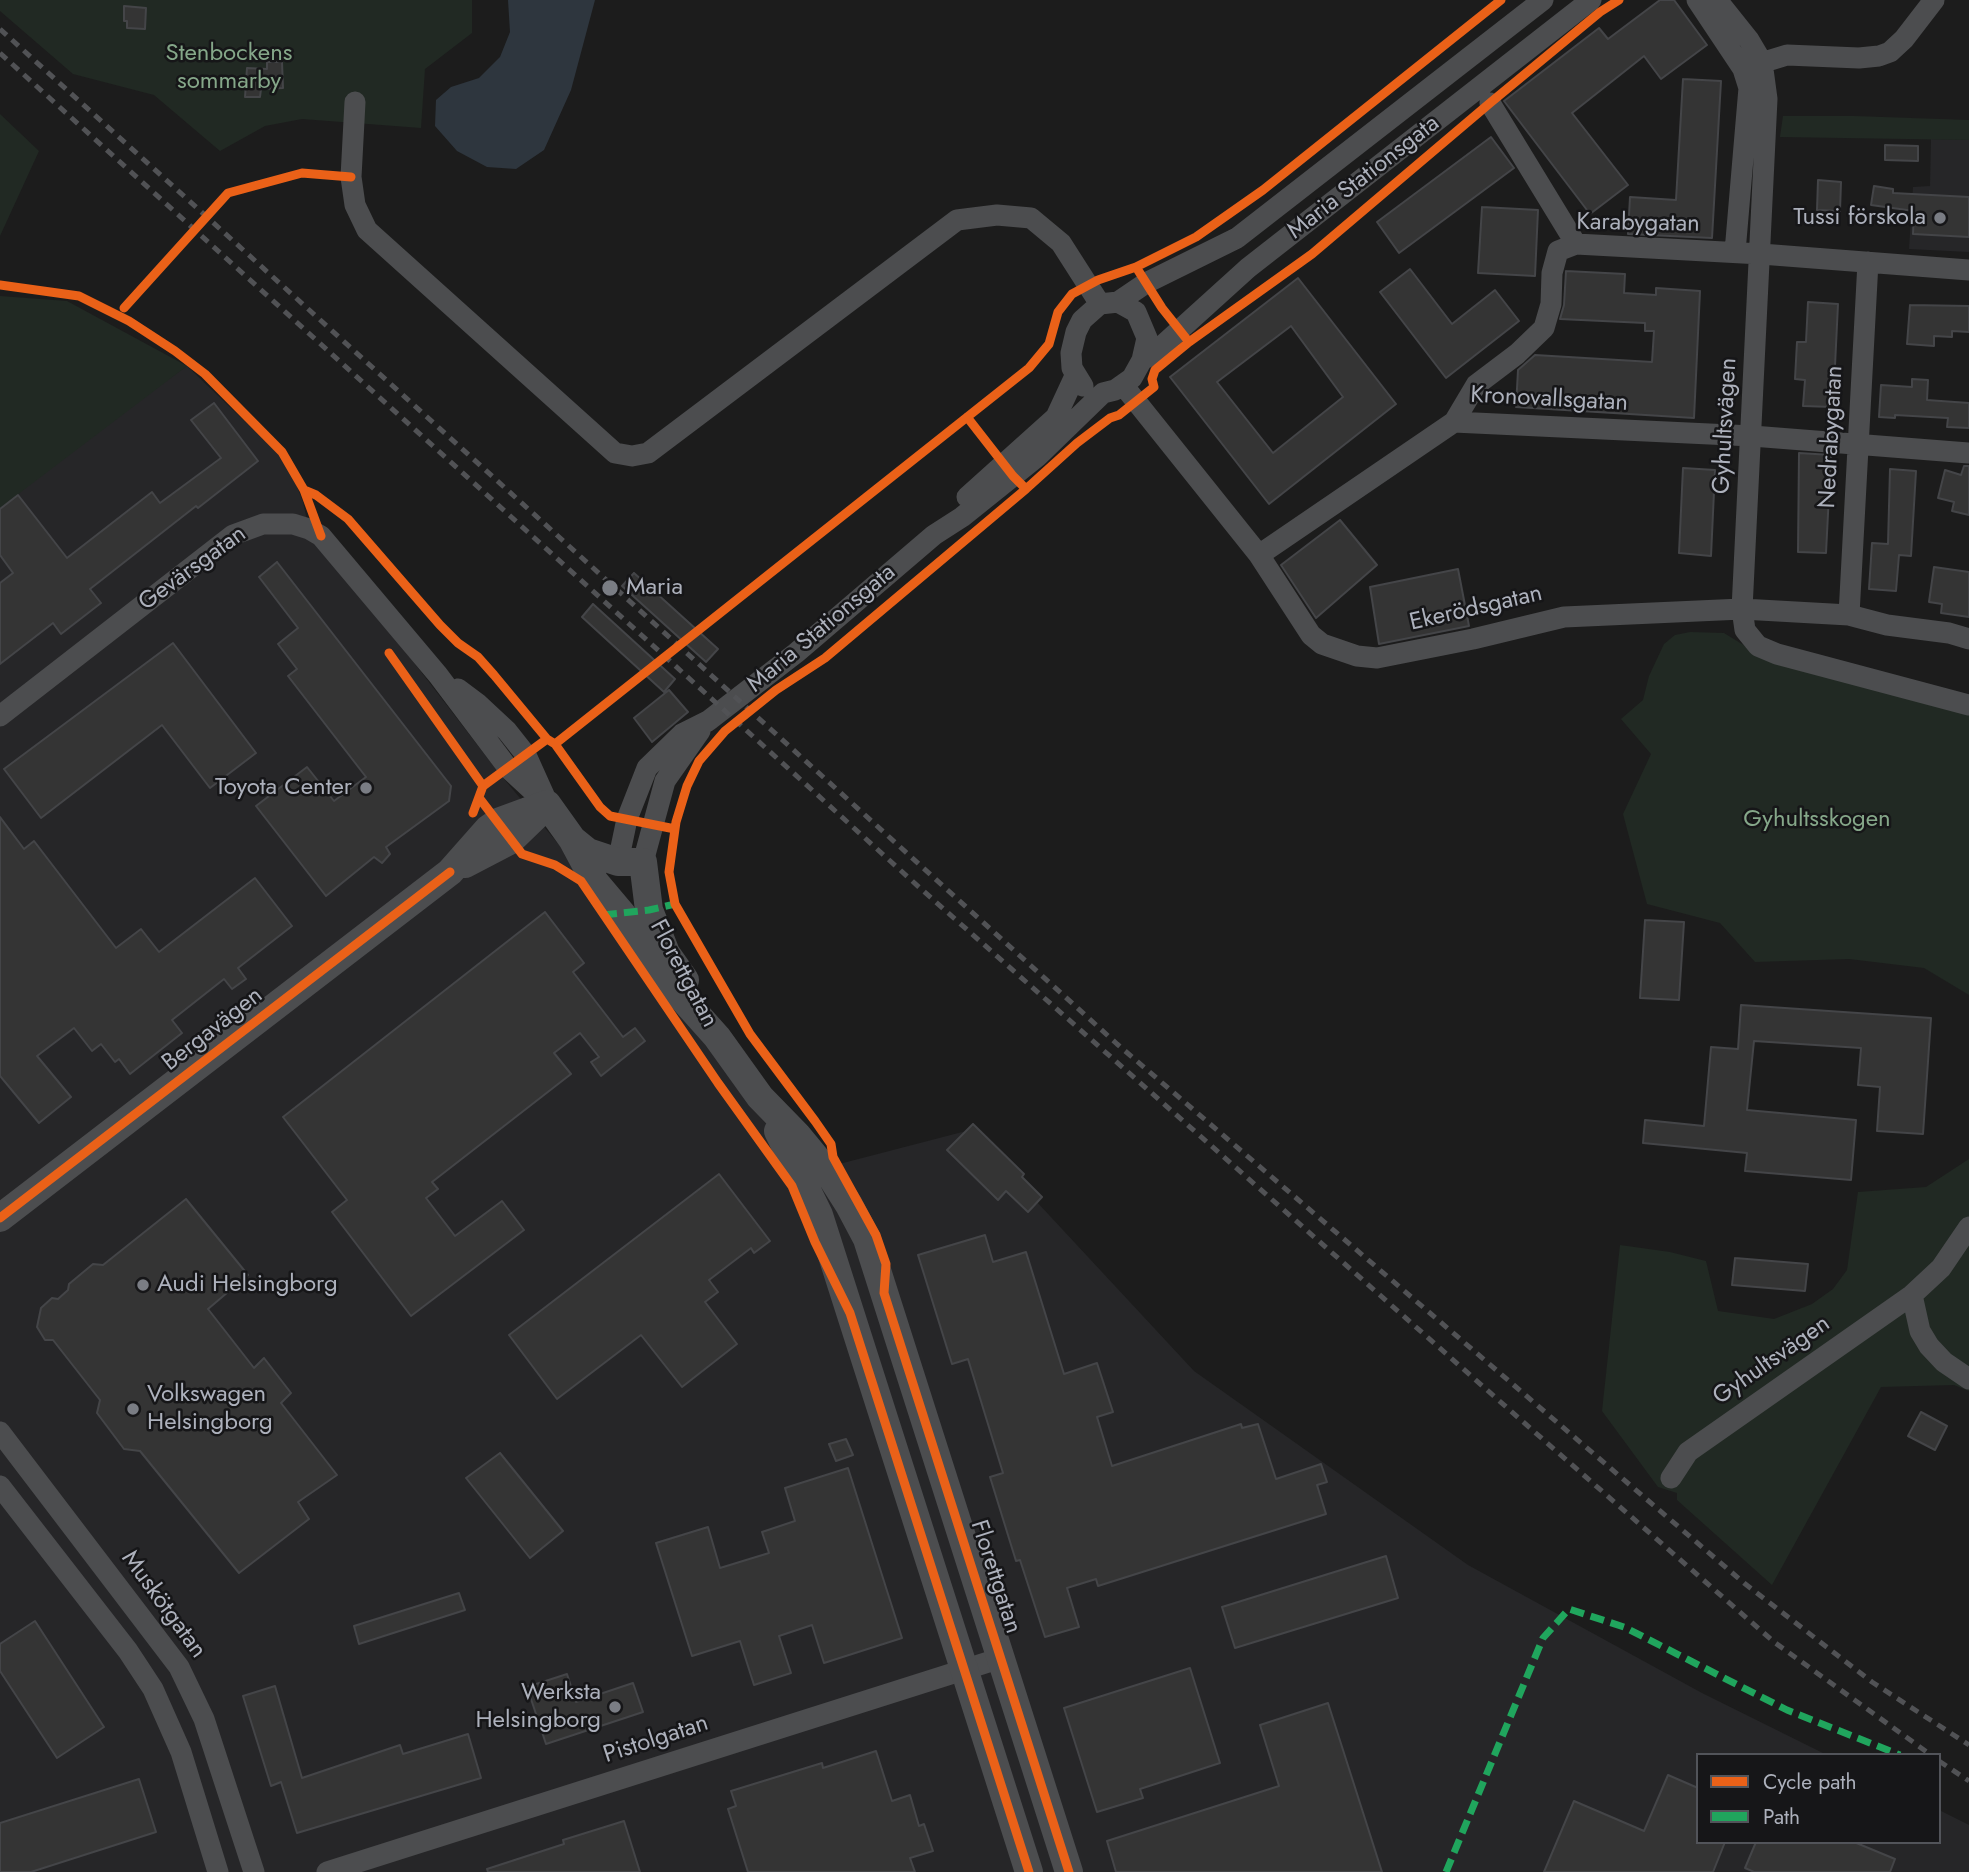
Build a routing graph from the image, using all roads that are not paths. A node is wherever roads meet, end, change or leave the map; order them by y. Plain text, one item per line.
1 (1543, 0) edge
2 (1591, 0) edge
3 (1697, 0) edge
4 (1717, 0) edge
5 (1934, 0) edge
6 (1753, 66) junction
7 (355, 102) dead end
8 (1490, 103) dead end
9 (1576, 244) junction
10 (1735, 252) junction
11 (1761, 254) junction
12 (1868, 262) junction
13 (1969, 270) edge
14 (1109, 303) junction
15 (1142, 360) junction
16 (1075, 376) junction
17 (1123, 385) junction
18 (1103, 393) junction
19 (1454, 422) junction
20 (1752, 436) junction
21 (1859, 443) junction
22 (1969, 453) edge
23 (934, 535) junction
24 (1259, 555) junction
25 (1742, 609) junction
26 (1849, 615) junction
27 (1969, 639) edge
28 (1969, 705) edge
29 (0, 716) edge
30 (548, 804) junction
31 (572, 839) junction
32 (631, 862) junction
33 (635, 912) junction
34 (761, 1097) junction
35 (0, 1218) edge
36 (1969, 1227) edge
37 (1912, 1294) junction
38 (1969, 1379) edge
39 (0, 1432) edge
40 (1671, 1478) dead end
41 (0, 1486) edge
42 (1001, 1658) junction
43 (965, 1670) junction
44 (218, 1872) edge
45 (254, 1872) edge
46 (327, 1872) edge
47 (1029, 1872) edge
48 (1069, 1872) edge

1 - 14 street, Maria Stationsgata
2 - 15 street, Maria Stationsgata
3 - 6 street, Gyhultsvägen
4 - 6 street, Gyhultsvägen
5 - 6 street
6 - 10 street, Gyhultsvägen
6 - 11 street, Gyhultsvägen
7 - 14 street
8 - 9 street
9 - 10 street, Karabygatan
9 - 19 street, Karabygatan
10 - 11 street, Karabygatan
11 - 12 street, Karabygatan
11 - 20 street, Gyhultsvägen
12 - 13 street, Karabygatan
12 - 21 street, Nedrabygatan
14 - 15 street
14 - 16 street, Maria Stationsgata
15 - 17 street, Maria Stationsgata
16 - 18 street
16 - 23 street, Maria Stationsgata
17 - 18 street, Maria Stationsgata
17 - 24 street, Ekerödsgatan
18 - 23 street, Maria Stationsgata
19 - 20 street, Kronovallsgatan
19 - 24 street, Kronovallsgatan
20 - 21 street, Kronovallsgatan
20 - 25 street, Gyhultsvägen
21 - 22 street, Kronovallsgatan
21 - 26 street, Nedrabygatan
23 - 32 street, Maria Stationsgata
24 - 25 street, Ekerödsgatan
25 - 26 street, Ekerödsgatan
25 - 28 street, Gyhultsvägen
26 - 27 street, Ekerödsgatan
29 - 30 street, Gevärsgatan
30 - 31 street, Gevärsgatan
30 - 35 street, Bergavägen
31 - 32 street, Gevärsgatan
31 - 33 street, Florettgatan
32 - 33 street, Maria Stationsgata
33 - 34 street, Florettgatan
34 - 42 street, Florettgatan
34 - 43 street, Florettgatan
36 - 37 street, Gyhultsvägen
37 - 38 street
37 - 40 street, Gyhultsvägen
39 - 45 street, Muskötgatan
41 - 44 street
42 - 43 street, Pistolgatan
42 - 48 street, Florettgatan
43 - 46 street, Pistolgatan
43 - 47 street, Florettgatan

